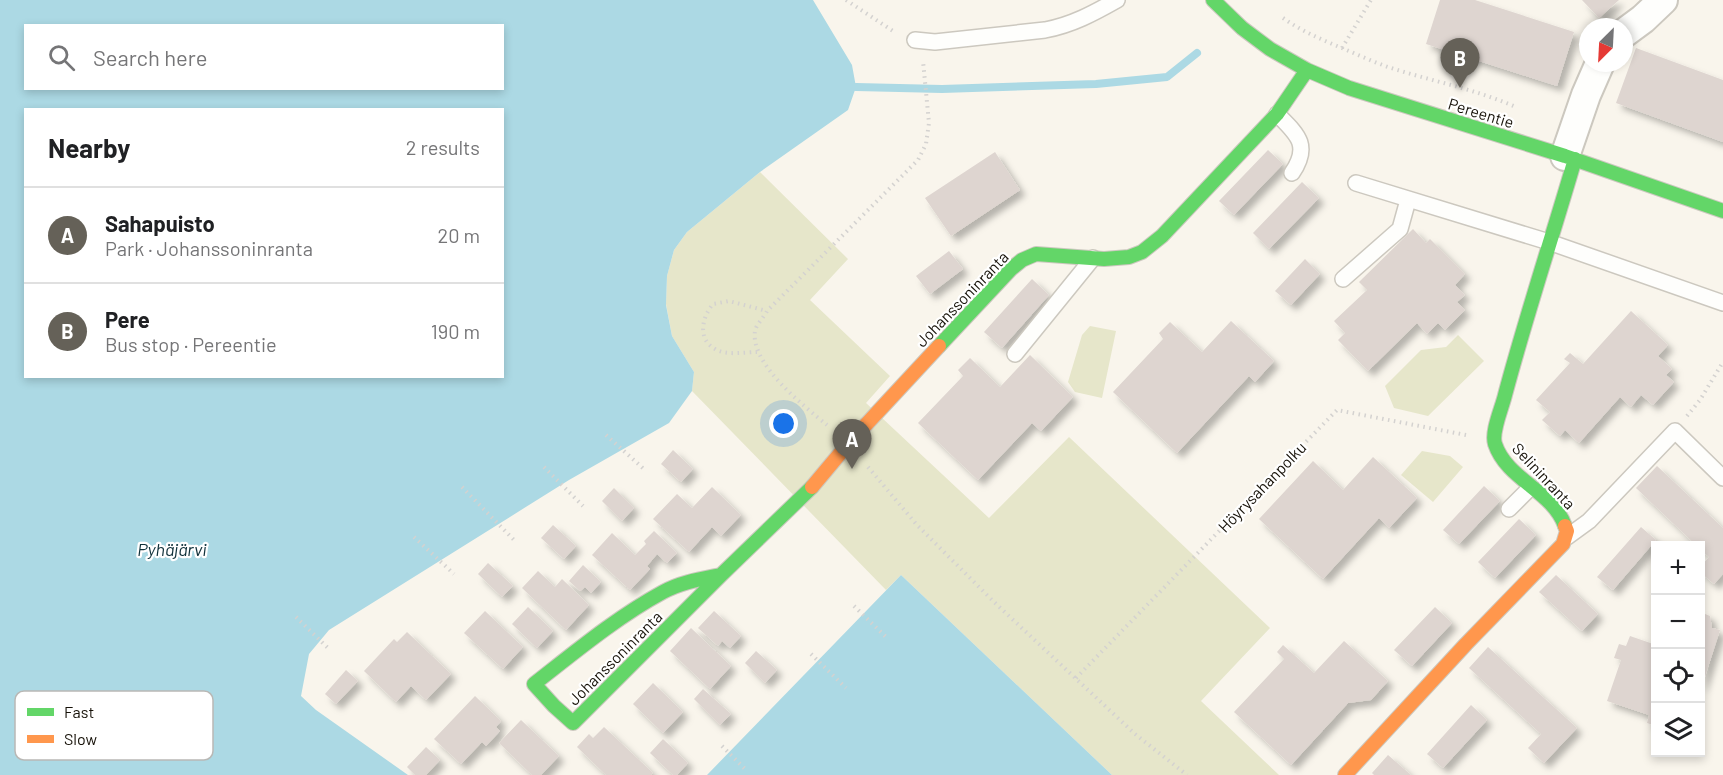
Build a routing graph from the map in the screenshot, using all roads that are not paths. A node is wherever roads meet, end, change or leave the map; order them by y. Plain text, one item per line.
1 (1117, 0) edge
2 (1214, 0) edge
3 (1663, 0) edge
4 (1633, 26) edge
5 (915, 40) road end
6 (1307, 70) junction
7 (1596, 72) edge
8 (1277, 114) junction
9 (1570, 158) junction
10 (1292, 173) dead end
11 (1356, 183) dead end
12 (1408, 200) junction
13 (1723, 211) edge
14 (1549, 242) junction
15 (1093, 258) junction
16 (1343, 279) dead end
17 (1723, 303) edge
18 (1015, 354) dead end
19 (1723, 478) edge
20 (1531, 487) junction
21 (1509, 509) dead end
22 (1567, 537) junction
23 (721, 575) junction
24 (1345, 775) edge

1 - 5 lane
2 - 6 street, Pereentie
3 - 4 street
6 - 8 street, Johanssoninranta
6 - 9 street, Pereentie
7 - 9 street
8 - 10 lane
8 - 15 street, Johanssoninranta
9 - 13 street, Pereentie
9 - 14 street, Selininranta
11 - 12 lane
12 - 14 lane
12 - 16 lane
14 - 17 lane
14 - 20 street, Selininranta
15 - 18 lane
15 - 23 street, Johanssoninranta
19 - 22 lane
20 - 21 lane
20 - 22 street, Selininranta
22 - 24 street, Selininranta
23 - 23 street, Johanssoninranta

